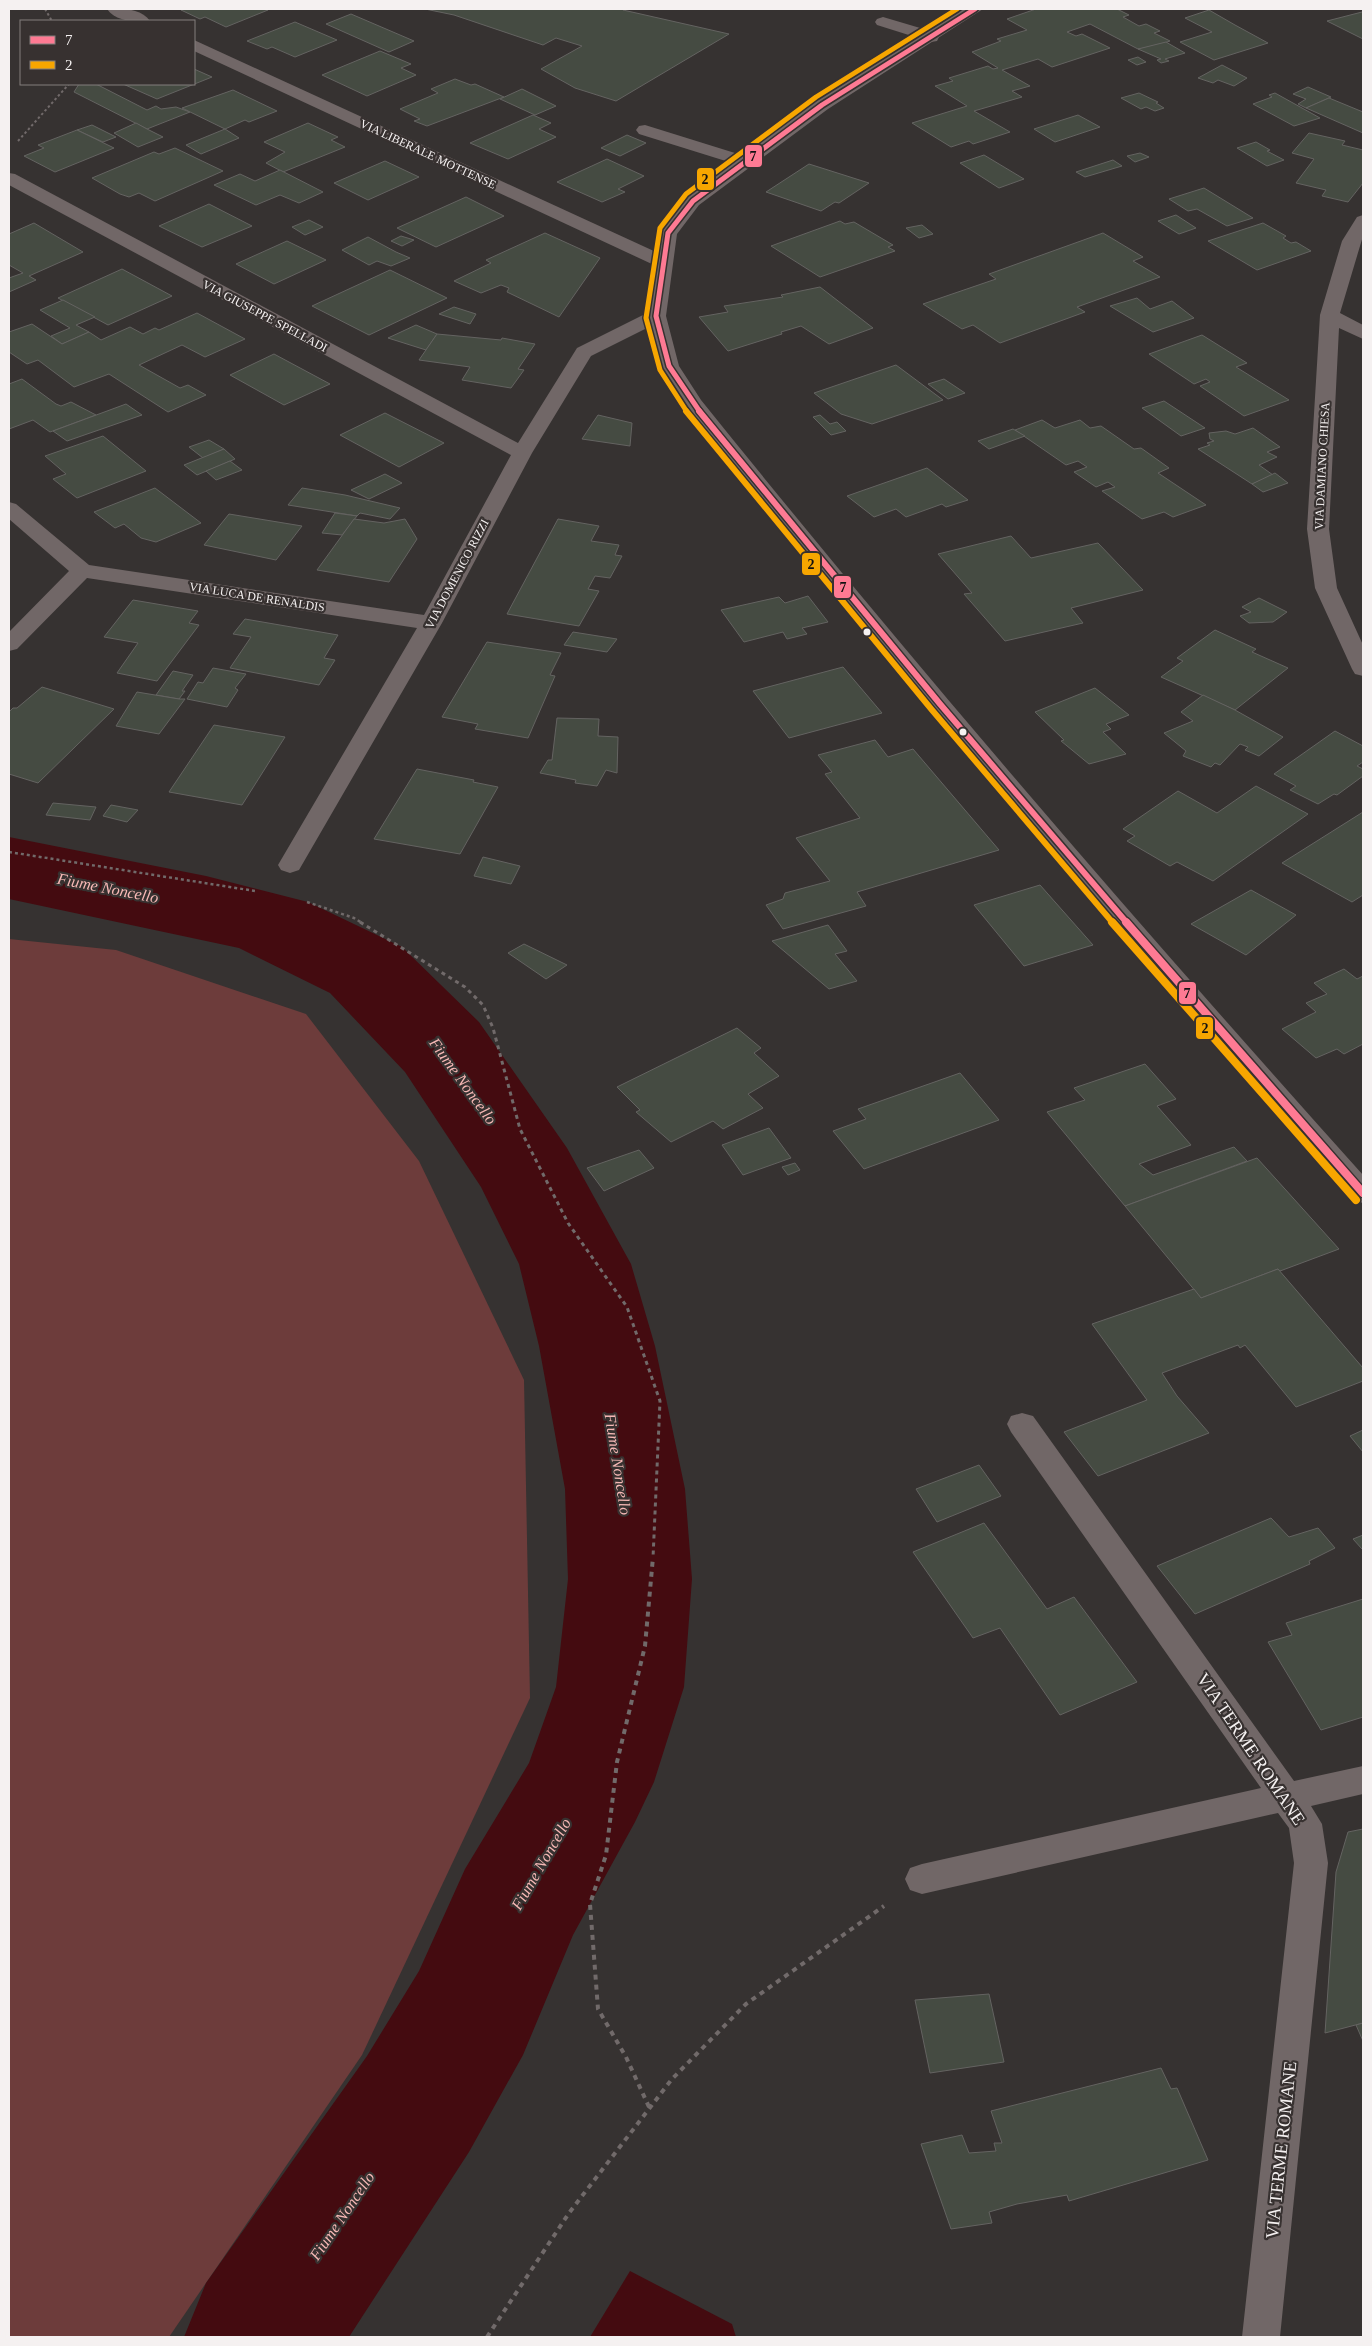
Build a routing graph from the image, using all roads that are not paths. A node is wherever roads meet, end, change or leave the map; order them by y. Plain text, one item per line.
1 (115, 9) edge
2 (976, 9) edge
3 (140, 20) edge
4 (883, 22) dead end
5 (931, 37) junction
6 (195, 45) edge
7 (645, 130) dead end
8 (745, 162) junction
9 (9, 178) edge
10 (1363, 221) edge
11 (662, 262) junction
12 (1330, 315) junction
13 (656, 316) junction
14 (1363, 333) edge
15 (522, 453) junction
16 (9, 508) edge
17 (82, 571) junction
18 (431, 623) junction
19 (9, 644) edge
20 (1363, 669) edge
21 (290, 865) dead end
22 (1363, 1193) edge
23 (1022, 1424) dead end
24 (1363, 1780) edge
25 (1287, 1797) junction
26 (922, 1879) road end
27 (1262, 2337) edge

1 - 3 street
2 - 5 street
4 - 5 street
5 - 8 street
6 - 11 street, VIA LIBERALE MOTTENSE
7 - 8 street
8 - 11 street
9 - 15 street, VIA GIUSEPPE SPELLADI
10 - 12 street, VIA DAMIANO CHIESA
11 - 13 street
12 - 14 street
12 - 20 street, VIA DAMIANO CHIESA
13 - 15 street, VIA DOMENICO RIZZI
13 - 22 street
15 - 18 street, VIA DOMENICO RIZZI
16 - 17 street
17 - 18 street, VIA LUCA DE RENALDIS
17 - 19 street
18 - 21 street, VIA DOMENICO RIZZI
23 - 25 street, VIA TERME ROMANE
24 - 25 street
25 - 26 street
25 - 27 street, VIA TERME ROMANE

